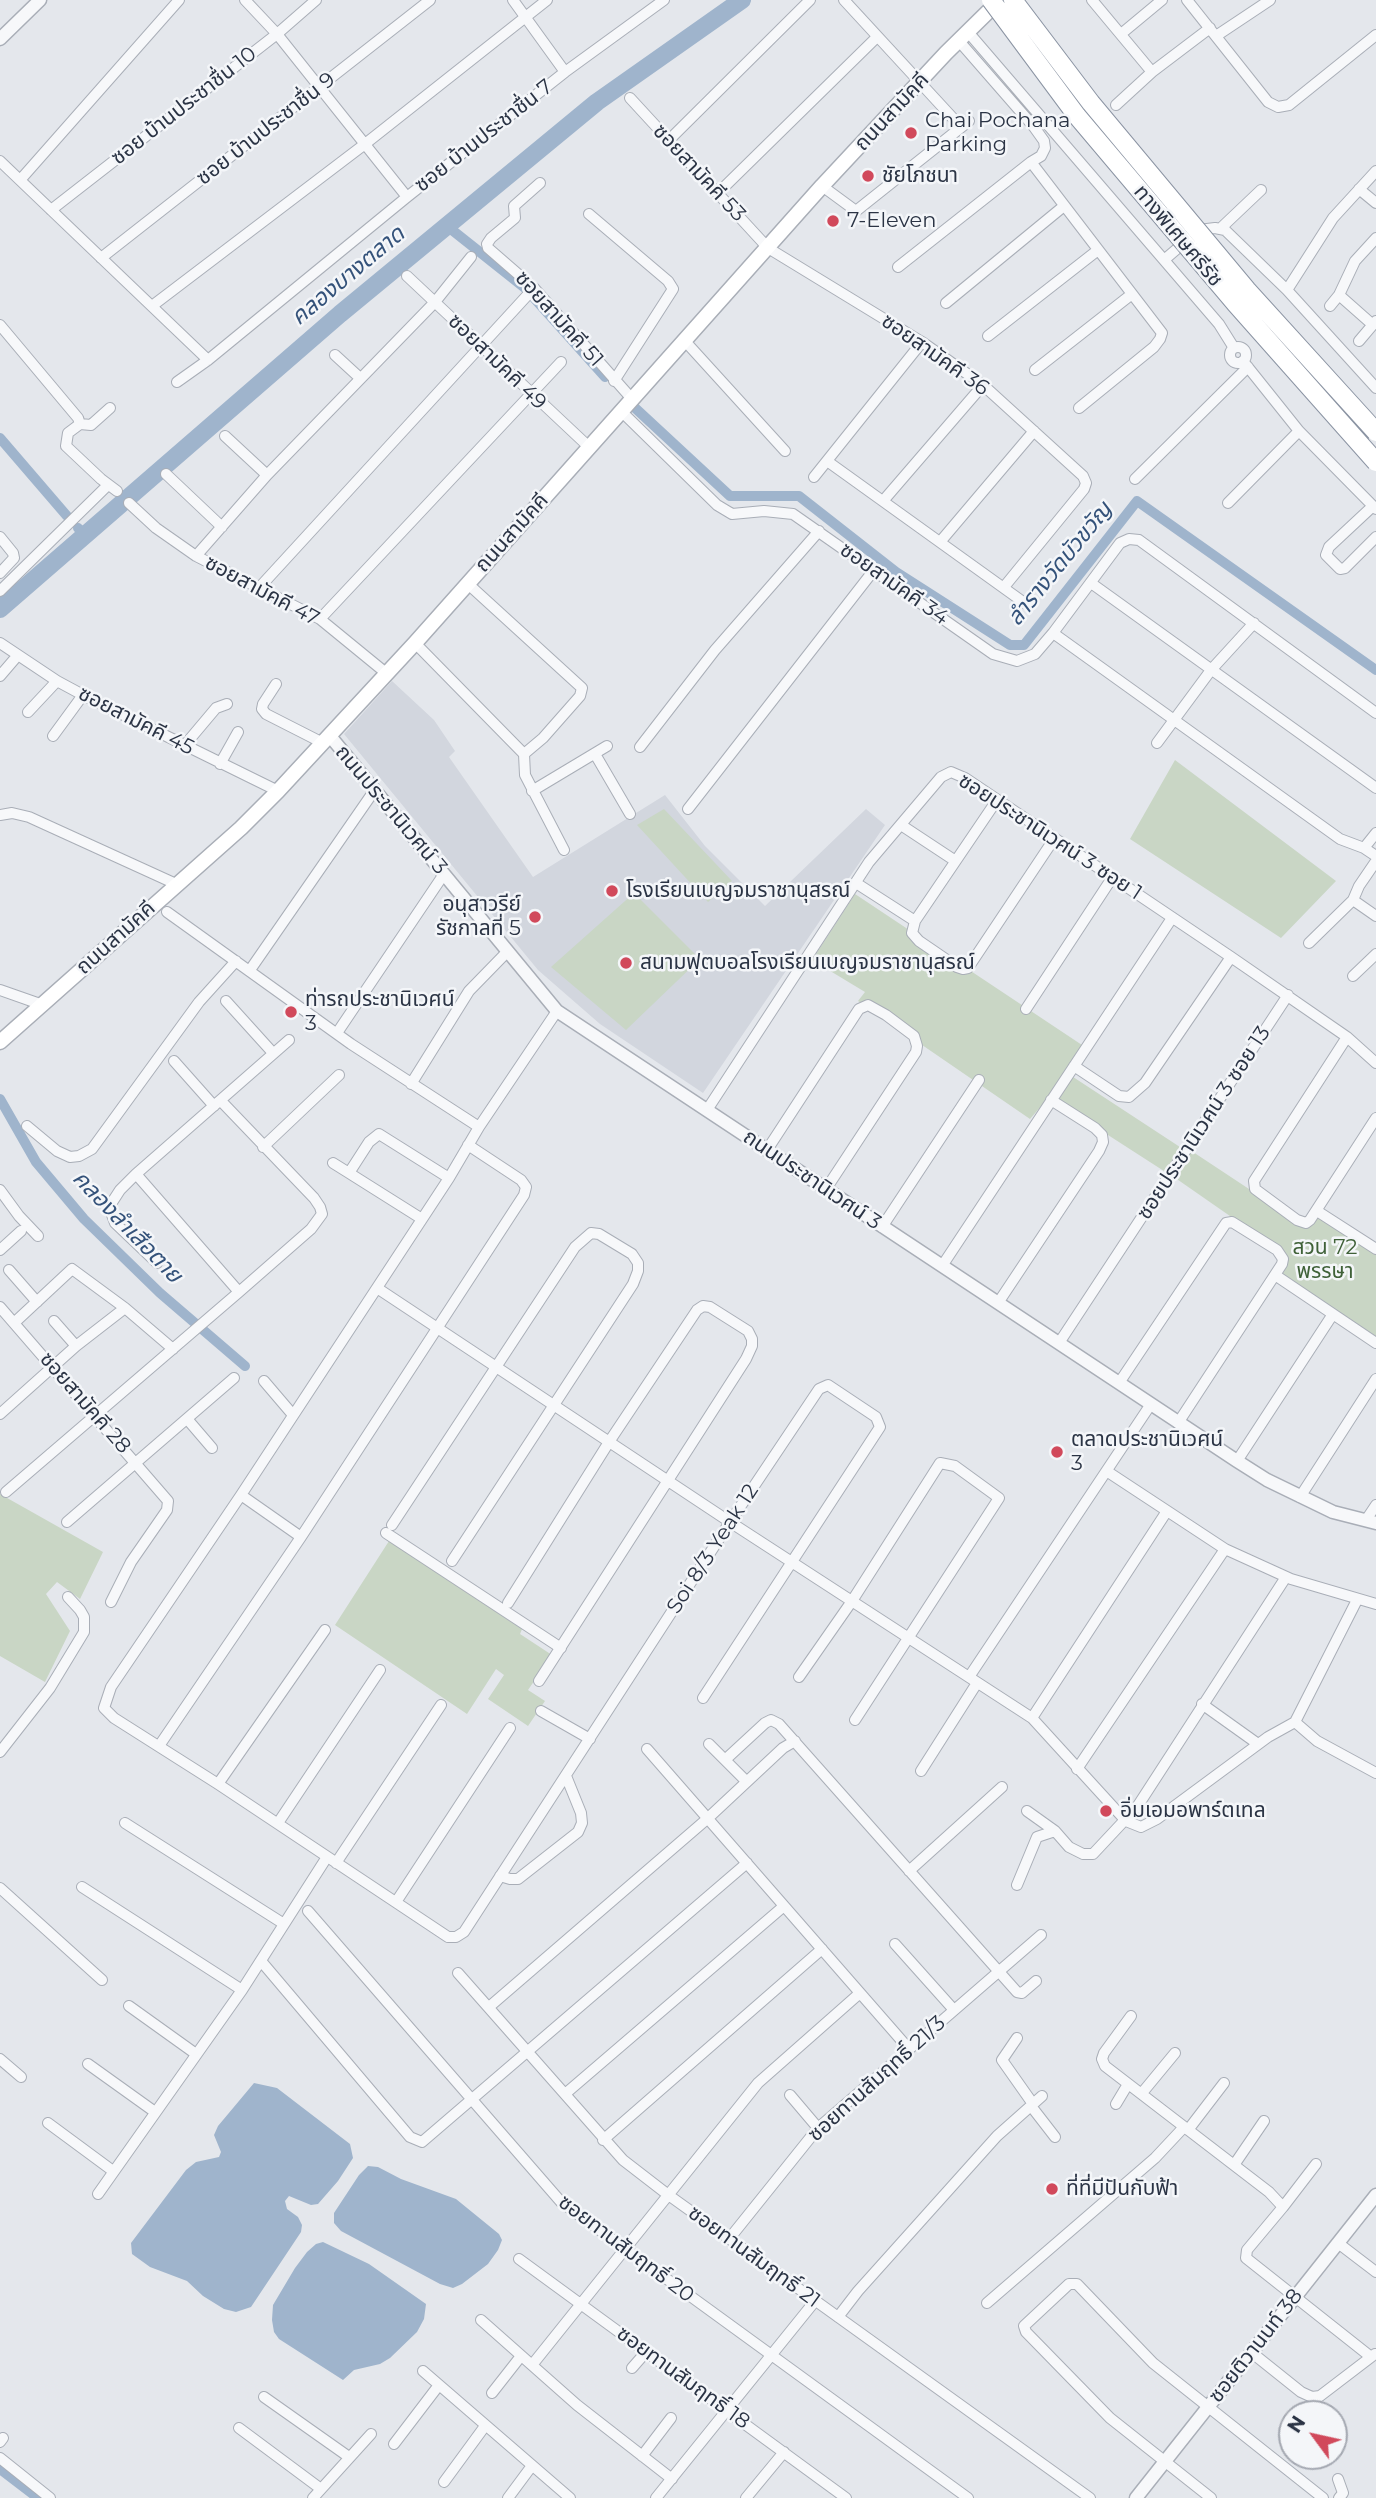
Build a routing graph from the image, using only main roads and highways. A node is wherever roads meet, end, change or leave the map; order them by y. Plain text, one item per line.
1 (991, 0) edge
2 (1000, 0) edge
3 (1013, 0) edge
4 (1376, 432) edge
5 (1376, 462) edge
6 (0, 1041) edge

1 - 5 highway, ทางพิเศษศรีรัช, bridge
2 - 6 main road, ถนนสามัคคี
3 - 4 highway, ทางพิเศษศรีรัช, bridge

